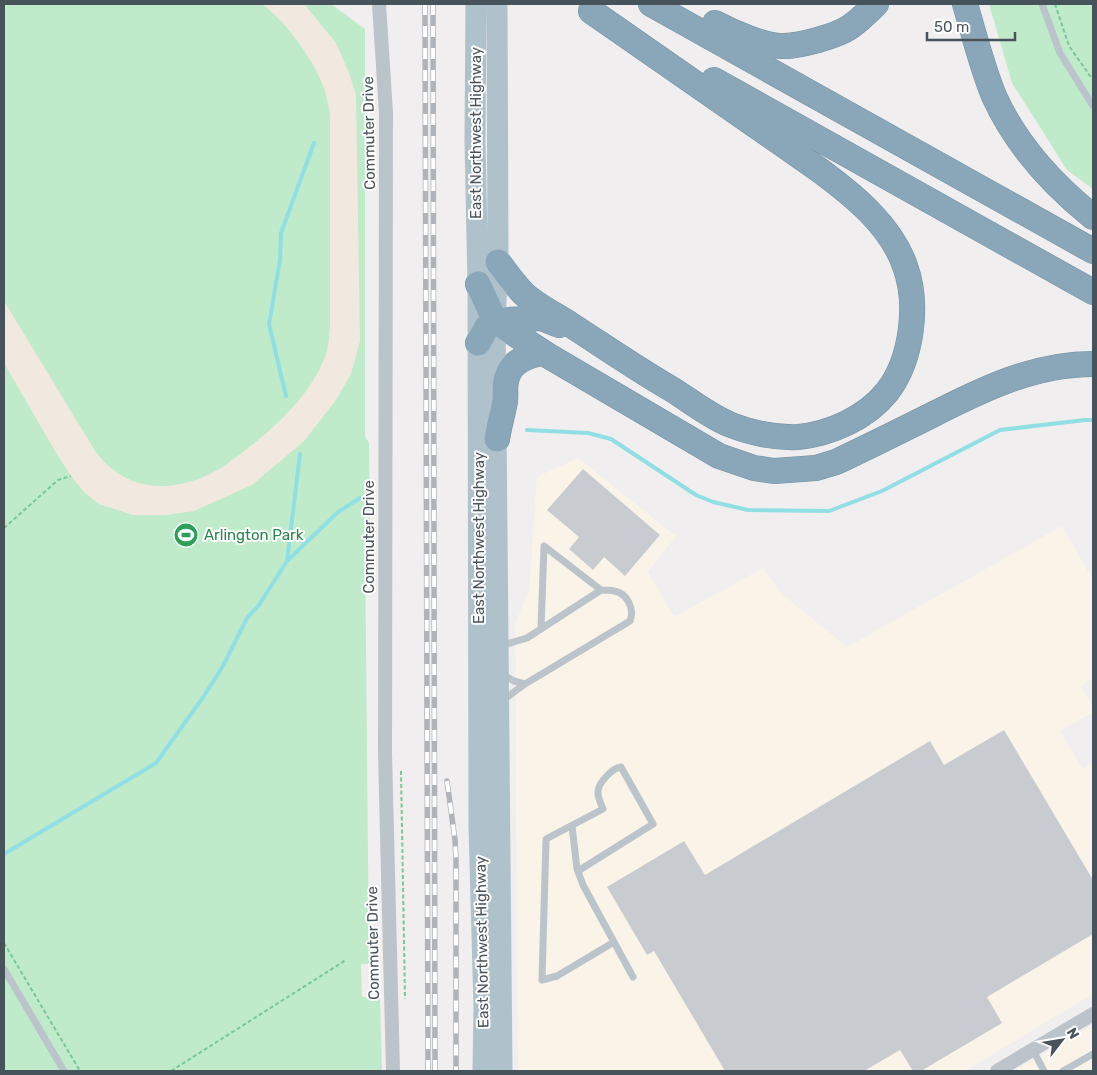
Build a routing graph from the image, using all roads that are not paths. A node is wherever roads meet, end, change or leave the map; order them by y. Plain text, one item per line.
1 (379, 4) edge
2 (476, 4) edge
3 (496, 4) edge
4 (651, 4) edge
5 (679, 4) edge
6 (876, 4) edge
7 (965, 4) edge
8 (1042, 4) edge
9 (585, 7) edge
10 (1093, 106) edge
11 (1093, 217) edge
12 (1093, 251) edge
13 (498, 262) junction
14 (478, 284) junction
15 (1093, 292) edge
16 (495, 321) junction
17 (478, 342) junction
18 (601, 346) junction
19 (543, 353) junction
20 (1093, 364) edge
21 (497, 439) junction
22 (601, 590) junction
23 (542, 629) junction
24 (489, 640) junction
25 (499, 671) junction
26 (525, 684) junction
27 (499, 703) junction
28 (572, 826) junction
29 (578, 871) junction
30 (614, 942) junction
31 (4, 970) edge
32 (633, 977) dead end
33 (1093, 1014) edge
34 (1032, 1050) junction
35 (1093, 1054) edge
36 (64, 1071) edge
37 (392, 1071) edge
38 (483, 1071) edge
39 (502, 1071) edge
40 (997, 1071) edge
41 (1044, 1071) edge
42 (1063, 1071) edge

1 - 37 street, Commuter Drive
2 - 14 main road, East Northwest Highway
3 - 13 main road, East Northwest Highway
4 - 12 highway
5 - 6 highway
7 - 11 highway
8 - 10 lane
9 - 15 highway
9 - 18 highway
13 - 16 main road, East Northwest Highway
13 - 18 highway
14 - 16 highway
14 - 17 main road, East Northwest Highway
16 - 17 highway
16 - 18 highway
16 - 19 highway
16 - 21 main road, East Northwest Highway
17 - 24 main road, East Northwest Highway
19 - 20 highway
19 - 21 highway
21 - 24 main road, East Northwest Highway
22 - 23 lane
22 - 23 lane
22 - 26 lane
23 - 24 lane
24 - 25 main road, East Northwest Highway
24 - 38 main road, East Northwest Highway
25 - 26 lane
25 - 27 main road, East Northwest Highway
26 - 27 lane
27 - 39 main road, East Northwest Highway
28 - 29 lane
28 - 29 lane
28 - 30 lane
29 - 30 lane
30 - 32 lane
31 - 36 lane
33 - 34 street
34 - 40 street
34 - 41 lane
35 - 42 lane

